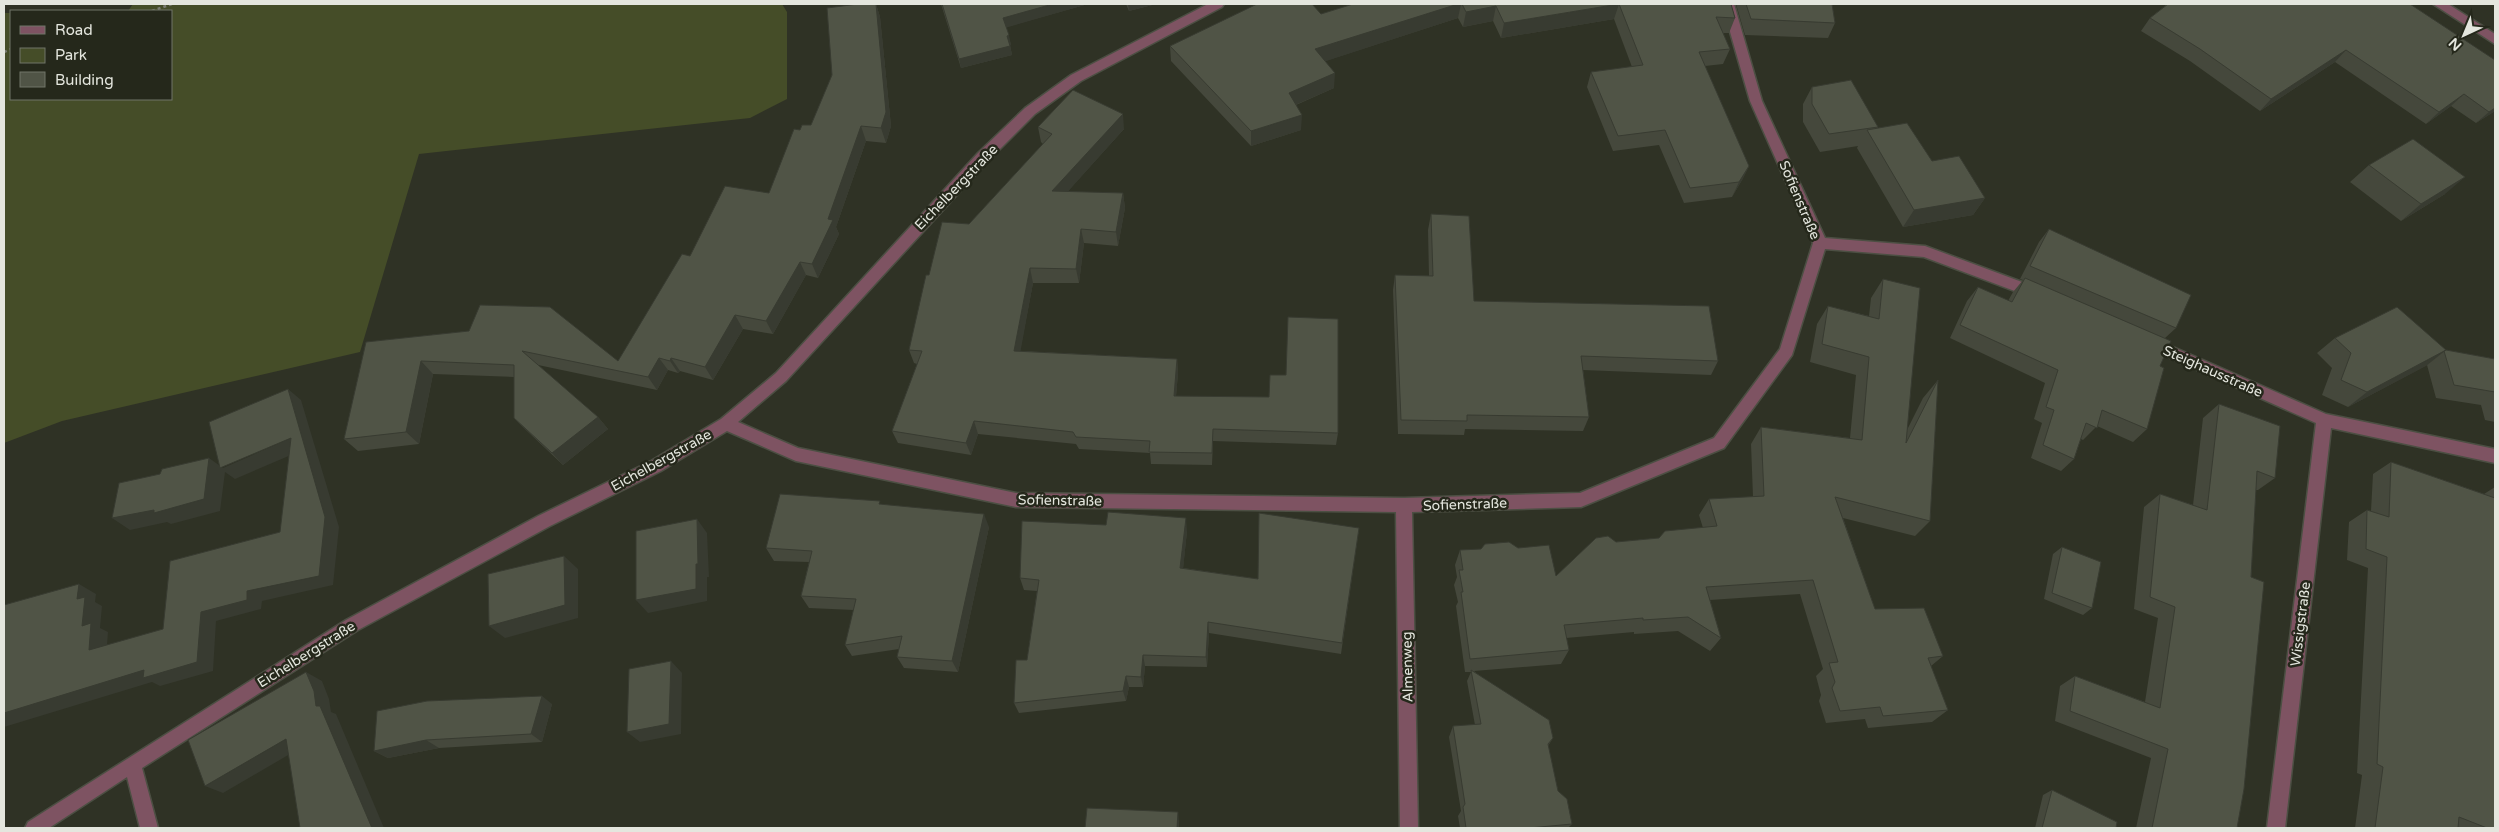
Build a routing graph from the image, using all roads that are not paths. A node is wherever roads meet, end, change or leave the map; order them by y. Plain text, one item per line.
1 (1218, 4) edge
2 (1728, 4) edge
3 (2439, 4) edge
4 (2495, 40) edge
5 (1820, 243) junction
6 (2050, 298) edge
7 (2132, 335) edge
8 (2324, 420) junction
9 (726, 424) junction
10 (2495, 456) edge
11 (1404, 505) junction
12 (132, 764) junction
13 (34, 828) edge
14 (149, 828) edge
15 (1410, 828) edge
16 (2276, 828) edge

1 - 9 street, Eichelbergstraße
2 - 5 street, Sofienstraße
3 - 4 street
5 - 6 street
5 - 11 street, Sofienstraße
7 - 8 street, Steighausstraße
8 - 10 street, Steighausstraße
8 - 16 street, Wissigstraße
9 - 11 street, Sofienstraße
9 - 12 street, Eichelbergstraße
11 - 15 street, Almenweg
12 - 13 street, Eichelbergstraße
12 - 14 street

